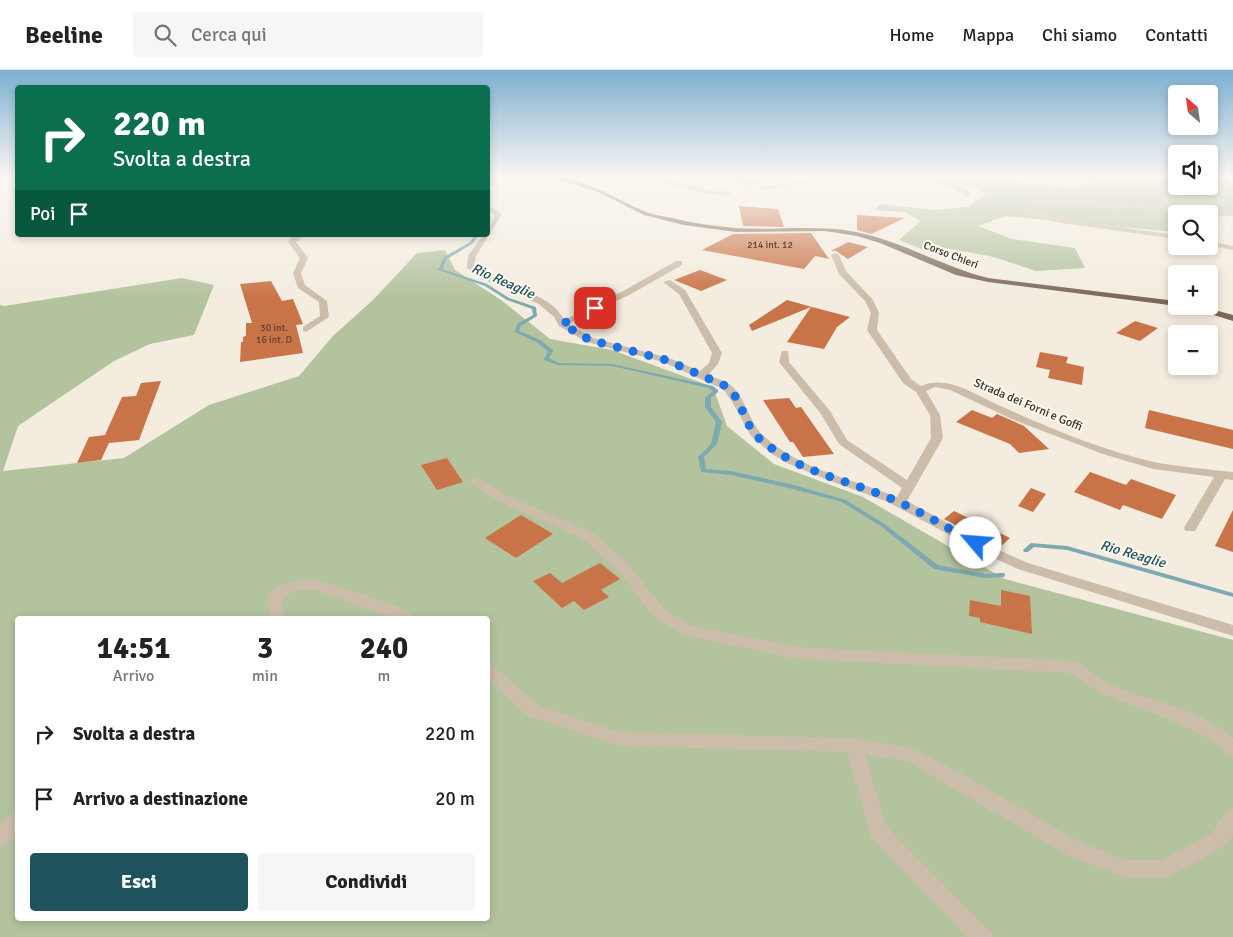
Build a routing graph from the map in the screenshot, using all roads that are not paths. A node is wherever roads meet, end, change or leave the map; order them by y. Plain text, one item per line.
1 (498, 216) edge
2 (656, 216) edge
3 (1042, 216) edge
4 (490, 230) edge
5 (1168, 235) edge
6 (296, 237) edge
7 (485, 237) edge
8 (1218, 245) edge
9 (1233, 248) edge
10 (835, 255) dead end
11 (679, 263) dead end
12 (668, 282) dead end
13 (1168, 303) edge
14 (1218, 314) edge
15 (1233, 318) edge
16 (562, 324) junction
17 (306, 329) dead end
18 (785, 353) dead end
19 (702, 375) junction
20 (920, 390) junction
21 (1228, 475) edge
22 (476, 480) dead end
23 (909, 487) junction
24 (900, 502) junction
25 (1190, 528) dead end
26 (278, 616) edge
27 (404, 616) edge
28 (1233, 631) edge
29 (490, 674) edge
30 (854, 746) junction
31 (1233, 750) edge
32 (1233, 816) edge
33 (15, 822) edge
34 (0, 838) edge
35 (982, 937) edge

1 - 4 street
2 - 13 main road, Corso Chieri
3 - 5 street
6 - 17 street
7 - 16 street
8 - 9 street
10 - 20 street
11 - 16 street
12 - 19 street
14 - 15 main road
16 - 19 street
18 - 23 street
19 - 24 street
20 - 21 street, Strada dei Forni e Goffi
20 - 23 street
21 - 25 street
22 - 31 street
23 - 24 street
24 - 28 street
26 - 27 street
29 - 30 street
30 - 32 street
30 - 35 street
33 - 34 street

